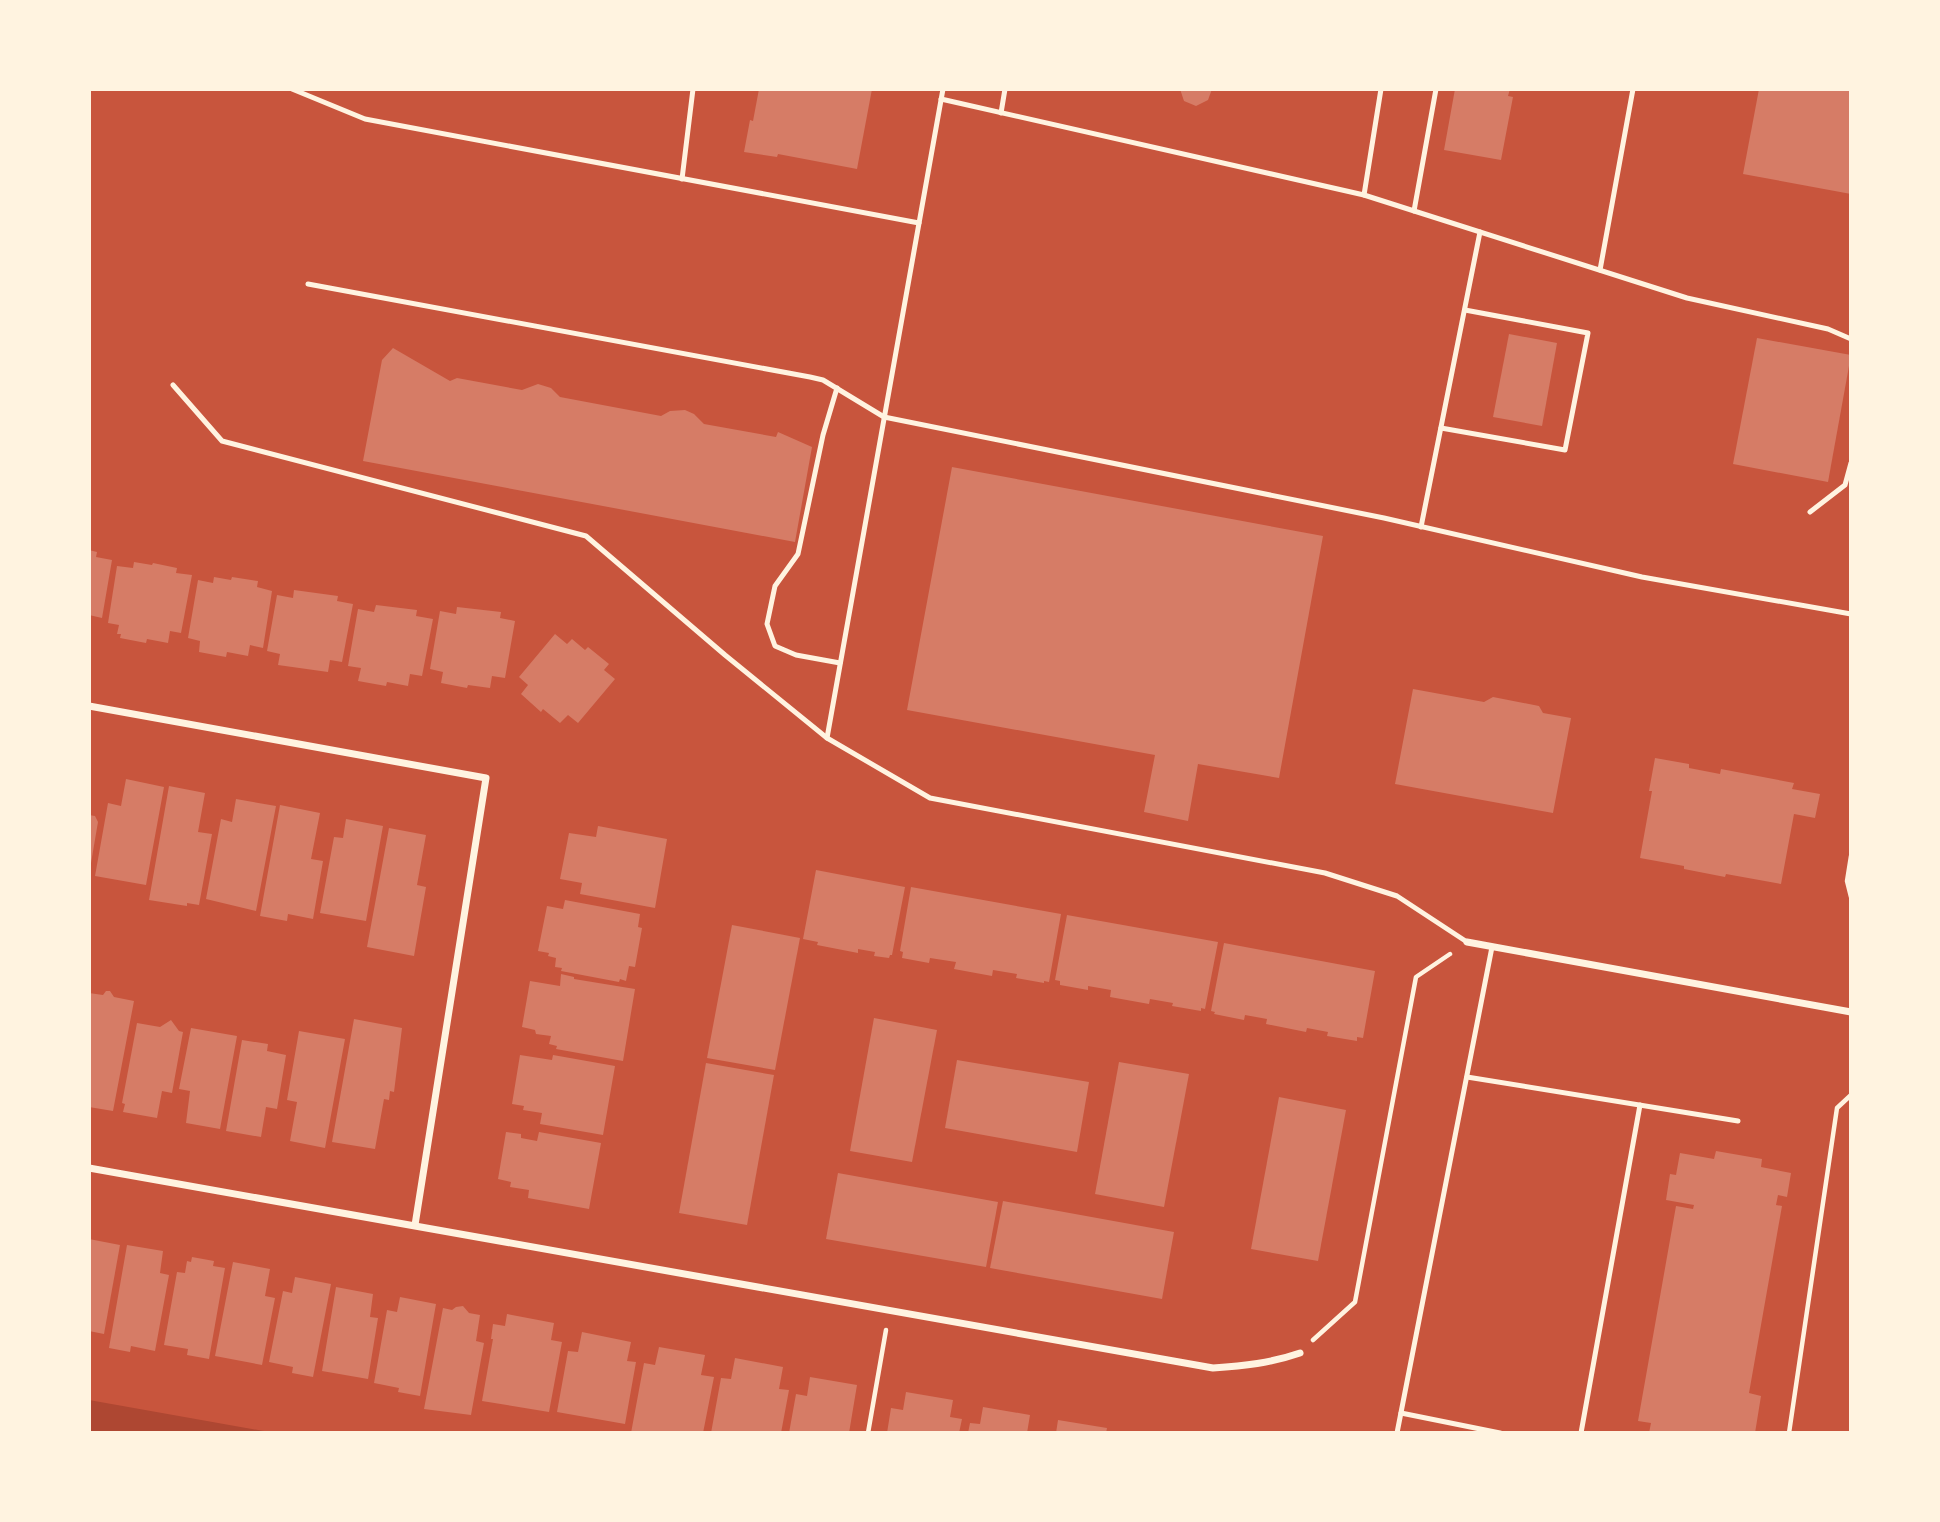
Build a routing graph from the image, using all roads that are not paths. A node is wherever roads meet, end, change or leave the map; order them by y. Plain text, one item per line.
1 (292, 89) edge
2 (692, 89) edge
3 (943, 89) edge
4 (1005, 89) edge
5 (1381, 89) edge
6 (1436, 89) edge
7 (1633, 89) edge
8 (941, 99) junction
9 (1001, 113) junction
10 (682, 179) junction
11 (1364, 195) junction
12 (1414, 211) junction
13 (919, 223) junction
14 (1480, 232) junction
15 (1601, 270) junction
16 (308, 285) dead end
17 (1465, 310) junction
18 (1851, 339) edge
19 (173, 385) dead end
20 (837, 388) junction
21 (884, 417) junction
22 (1441, 428) junction
23 (1851, 463) edge
24 (1810, 512) dead end
25 (1421, 527) junction
26 (1851, 614) edge
27 (840, 663) junction
28 (89, 706) edge
29 (827, 737) junction
30 (1466, 942) joint
31 (1492, 947) junction
32 (1851, 1012) edge
33 (1467, 1077) junction
34 (1640, 1105) junction
35 (1738, 1121) dead end
36 (89, 1168) edge
37 (415, 1224) junction
38 (1300, 1353) road end
39 (1401, 1413) junction
40 (1397, 1433) edge
41 (1500, 1433) edge
42 (1581, 1433) edge

1 - 10 lane
2 - 10 lane
3 - 8 lane
4 - 9 lane
5 - 11 lane
6 - 12 lane
7 - 15 lane
8 - 9 lane
8 - 13 lane
9 - 11 lane
10 - 13 lane
11 - 12 lane
12 - 14 lane
13 - 21 lane
14 - 15 lane
14 - 17 lane
15 - 18 lane
16 - 20 lane
17 - 22 lane
17 - 22 lane
19 - 29 lane
20 - 21 lane
20 - 27 lane
21 - 25 lane
21 - 27 lane
22 - 25 lane
23 - 24 lane
25 - 26 lane
27 - 29 lane
28 - 37 street
29 - 30 lane
30 - 31 street
31 - 32 street
31 - 33 lane
33 - 34 lane
33 - 39 lane
34 - 35 lane
34 - 42 lane
36 - 37 street
37 - 38 street
39 - 40 lane
39 - 41 lane

